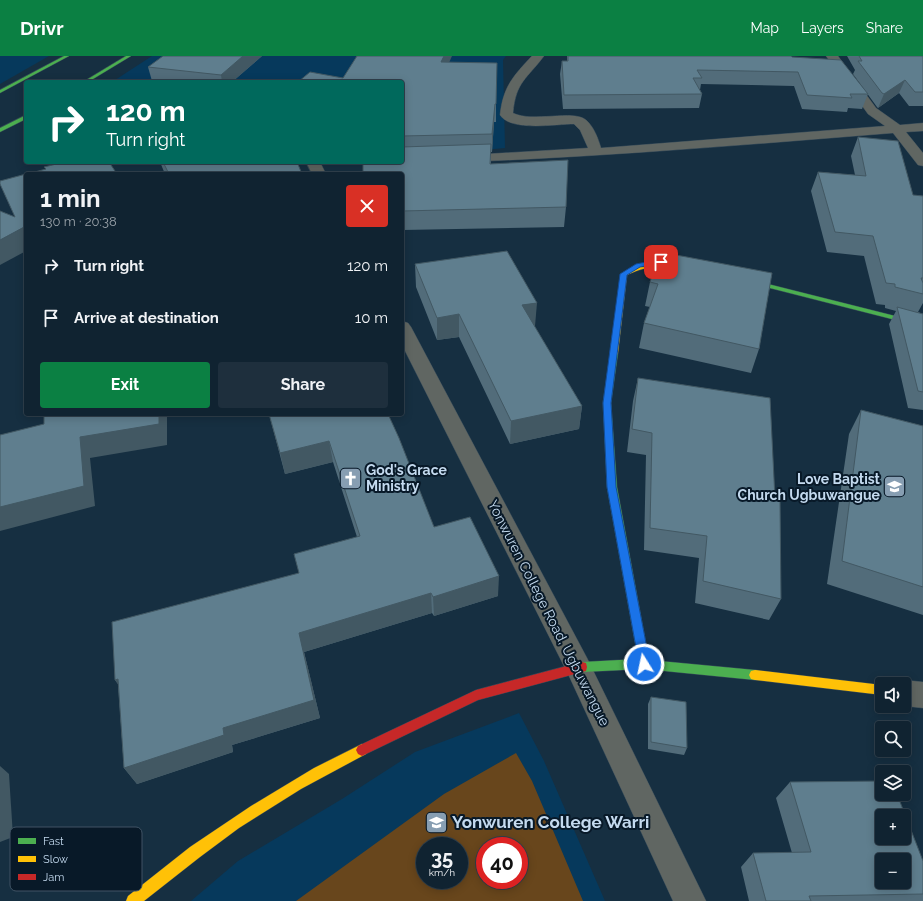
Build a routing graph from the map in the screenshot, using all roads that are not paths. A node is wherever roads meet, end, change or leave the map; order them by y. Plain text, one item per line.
1 (67, 56) edge
2 (129, 56) edge
3 (538, 56) edge
4 (832, 56) edge
5 (88, 80) edge
6 (0, 92) edge
7 (24, 118) edge
8 (923, 127) edge
9 (896, 128) junction
10 (0, 130) edge
11 (596, 152) junction
12 (404, 160) edge
13 (923, 162) edge
14 (699, 269) edge
15 (730, 277) edge
16 (923, 325) edge
17 (404, 331) edge
18 (644, 664) junction
19 (578, 667) junction
20 (875, 689) edge
21 (911, 694) edge
22 (923, 695) edge
23 (133, 901) edge
24 (690, 901) edge

1 - 6 street
2 - 5 street
3 - 11 street
4 - 9 street
7 - 10 street
8 - 9 street
9 - 11 street
9 - 13 street
11 - 12 street
14 - 18 street
15 - 16 street
17 - 19 street, Yonwuren College Road, Ugbuwangue
18 - 19 street
18 - 20 street
19 - 23 street
19 - 24 street, Yonwuren College Road, Ugbuwangue
21 - 22 street

